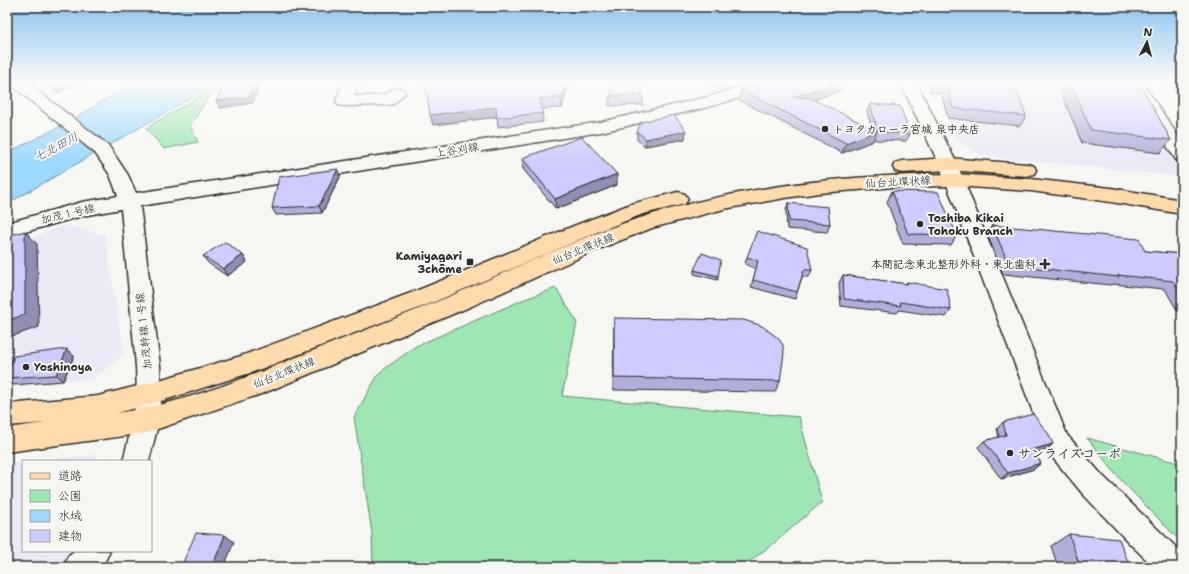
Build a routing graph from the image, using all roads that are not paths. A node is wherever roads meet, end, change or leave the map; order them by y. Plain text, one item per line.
1 (50, 109) edge
2 (678, 109) edge
3 (921, 109) edge
4 (1151, 109) edge
5 (1182, 156) edge
6 (951, 172) junction
7 (1182, 192) edge
8 (130, 201) junction
9 (1182, 207) edge
10 (7, 230) edge
11 (149, 394) junction
12 (7, 415) edge
13 (146, 421) junction
14 (7, 440) edge
15 (136, 460) edge
16 (94, 552) edge
17 (78, 567) edge
18 (1175, 567) edge

1 - 8 street, 加茂幹線１号線
2 - 8 street, 上谷刈線
3 - 6 street
4 - 5 street
6 - 7 main road, 仙台北環状線
6 - 9 main road, 仙台北環状線
6 - 11 main road, 仙台北環状線
6 - 13 main road, 仙台北環状線
6 - 18 street
8 - 10 street, 加茂１号線
8 - 11 street, 加茂幹線１号線
11 - 12 main road, 仙台北環状線
11 - 13 street, 加茂幹線１号線
13 - 14 main road, 仙台北環状線
13 - 15 street, 加茂幹線１号線
16 - 17 street

